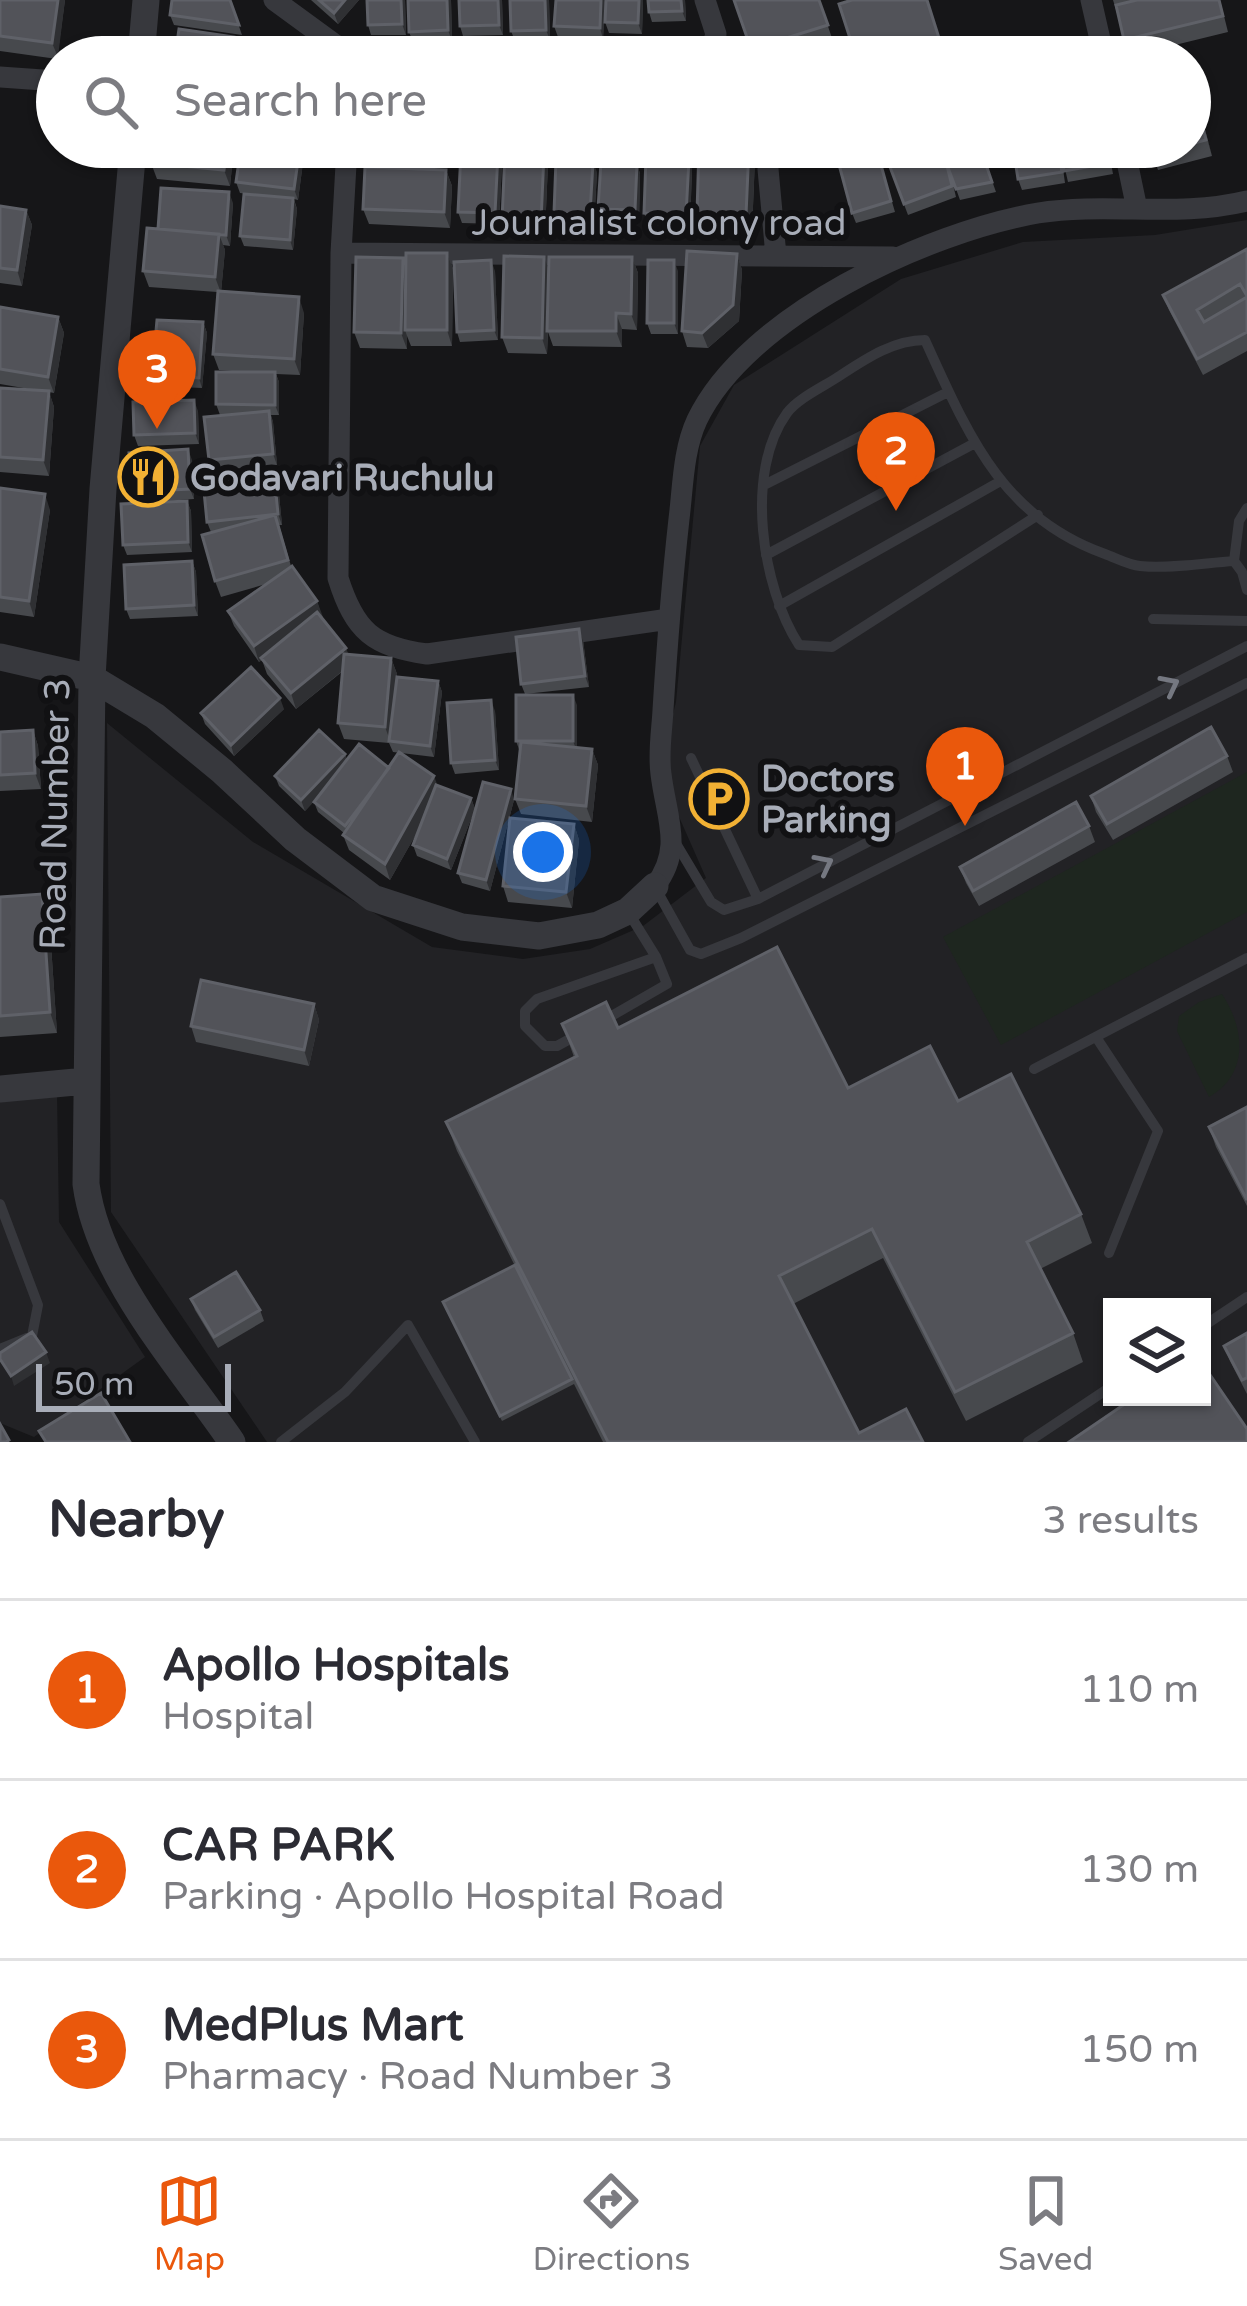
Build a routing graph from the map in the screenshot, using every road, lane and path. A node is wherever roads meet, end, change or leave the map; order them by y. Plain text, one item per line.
1 (146, 0) edge
2 (274, 0) edge
3 (705, 0) edge
4 (1091, 0) edge
5 (143, 36) edge
6 (323, 36) edge
7 (715, 36) edge
8 (1099, 36) edge
9 (0, 77) edge
10 (36, 80) edge
11 (131, 168) edge
12 (346, 168) edge
13 (1128, 168) edge
14 (768, 169) dead end
15 (1247, 201) edge
16 (1137, 209) junction
17 (341, 253) junction
18 (776, 256) junction
19 (905, 257) junction
20 (948, 392) junction
21 (975, 443) junction
22 (999, 482) junction
23 (764, 485) junction
24 (1247, 508) edge
25 (1038, 515) junction
26 (766, 555) junction
27 (1234, 561) junction
28 (1247, 590) edge
29 (779, 606) junction
30 (1153, 619) dead end
31 (669, 620) junction
32 (1247, 622) edge
33 (1247, 646) edge
34 (0, 657) edge
35 (92, 679) junction
36 (1247, 683) edge
37 (691, 758) dead end
38 (672, 837) junction
39 (661, 898) junction
40 (758, 899) junction
41 (628, 911) junction
42 (656, 957) junction
43 (1247, 958) edge
44 (1096, 1036) junction
45 (1034, 1069) dead end
46 (86, 1081) junction
47 (0, 1089) edge
48 (0, 1204) edge
49 (1109, 1253) dead end
50 (1247, 1297) edge
51 (1211, 1321) edge
52 (0, 1349) edge
53 (1103, 1392) edge
54 (232, 1442) edge
55 (281, 1442) edge
56 (475, 1442) edge
57 (1028, 1442) edge

1 - 5 street
2 - 6 street
3 - 7 street
4 - 8 street
9 - 10 street
11 - 35 street, Road Number 3
12 - 17 street
13 - 16 street
14 - 18 street
15 - 16 street
16 - 19 street
17 - 18 street, Journalist colony road
17 - 31 street
18 - 19 street, Journalist colony road
19 - 31 street
20 - 21 lane
20 - 23 lane
20 - 23 lane
21 - 22 lane
21 - 26 lane
22 - 25 lane
22 - 29 lane
23 - 26 lane
24 - 27 lane
25 - 27 lane
25 - 29 lane
26 - 29 lane
27 - 28 lane
30 - 32 lane
31 - 38 street
40 -> 33 lane
34 - 35 street
35 - 41 street
35 - 46 street, Road Number 3
36 - 39 lane
37 - 40 lane
38 - 39 street
38 - 40 lane
39 - 41 street
41 - 42 lane
42 - 42 lane
43 - 44 lane
44 - 45 lane
44 - 49 lane
46 - 47 street
46 - 54 street, Road Number 3
48 - 52 lane
50 - 51 lane
53 - 57 lane
55 - 56 lane

